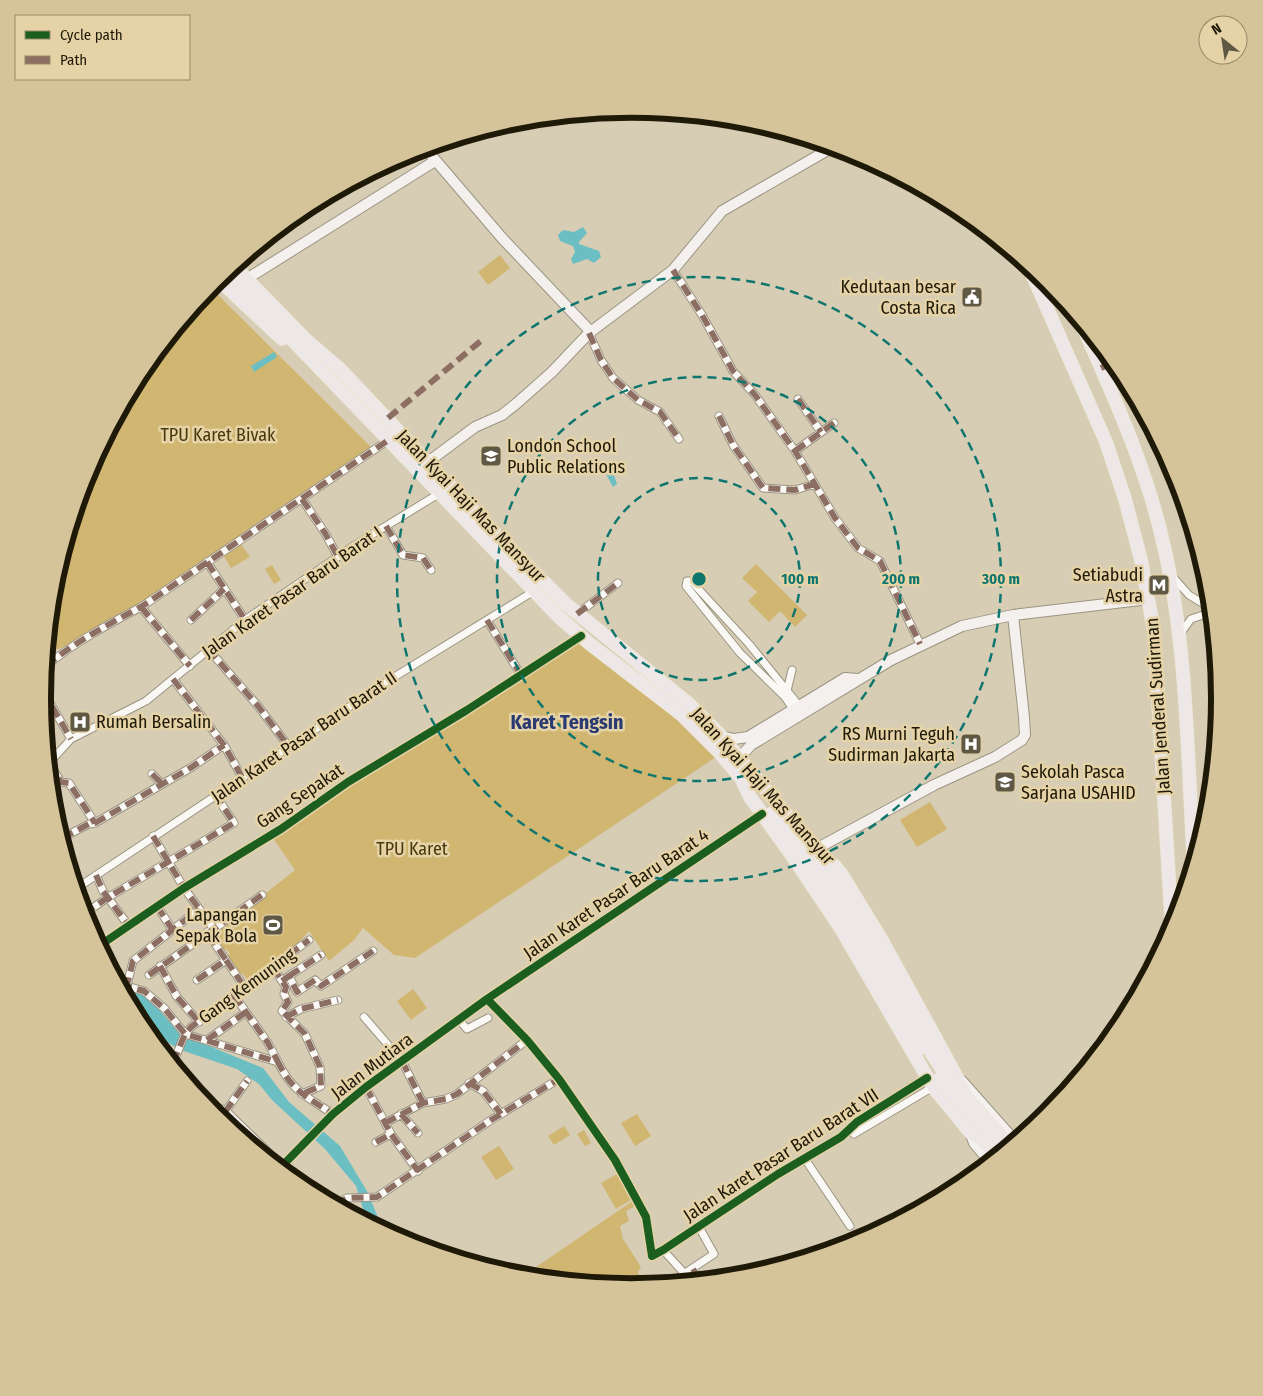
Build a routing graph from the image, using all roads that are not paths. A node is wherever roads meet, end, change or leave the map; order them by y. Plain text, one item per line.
1 (825, 152) edge
2 (430, 154) edge
3 (435, 161) junction
4 (245, 266) edge
5 (239, 272) edge
6 (670, 273) junction
7 (253, 275) junction
8 (233, 277) edge
9 (1035, 282) edge
10 (224, 285) edge
11 (286, 326) junction
12 (590, 332) junction
13 (1090, 342) edge
14 (322, 353) junction
15 (1107, 365) edge
16 (1101, 368) junction
17 (333, 382) junction
18 (798, 399) dead end
19 (719, 416) dead end
20 (834, 423) dead end
21 (821, 432) junction
22 (390, 439) junction
23 (679, 440) dead end
24 (795, 452) junction
25 (428, 462) junction
26 (815, 484) junction
27 (440, 494) junction
28 (302, 499) junction
29 (386, 526) junction
30 (338, 558) junction
31 (206, 562) junction
32 (431, 570) dead end
33 (1170, 574) junction
34 (618, 583) dead end
35 (224, 589) junction
36 (534, 591) junction
37 (702, 593) junction
38 (695, 598) junction
39 (1149, 599) junction
40 (1204, 605) edge
41 (141, 607) junction
42 (1205, 612) edge
43 (578, 614) junction
44 (1014, 615) junction
45 (191, 620) dead end
46 (245, 620) junction
47 (487, 620) junction
48 (1180, 634) junction
49 (581, 636) junction
50 (749, 644) junction
51 (920, 644) junction
52 (208, 649) junction
53 (740, 653) junction
54 (52, 661) edge
55 (762, 661) junction
56 (190, 666) junction
57 (756, 668) junction
58 (792, 670) dead end
59 (521, 675) junction
60 (173, 679) junction
61 (788, 690) junction
62 (785, 697) junction
63 (51, 705) edge
64 (799, 711) junction
65 (721, 736) junction
66 (71, 739) junction
67 (224, 745) junction
68 (289, 747) junction
69 (54, 757) edge
70 (740, 757) junction
71 (56, 774) edge
72 (152, 774) dead end
73 (741, 778) junction
74 (243, 779) junction
75 (162, 784) junction
76 (216, 796) junction
77 (762, 814) junction
78 (95, 823) junction
79 (68, 835) edge
80 (153, 836) junction
81 (1193, 844) edge
82 (818, 853) junction
83 (170, 862) junction
84 (96, 874) junction
85 (82, 884) edge
86 (831, 884) junction
87 (184, 888) junction
88 (262, 895) dead end
89 (107, 898) junction
90 (157, 906) junction
91 (91, 909) edge
92 (199, 909) junction
93 (1171, 912) edge
94 (128, 926) junction
95 (172, 929) junction
96 (210, 930) junction
97 (309, 940) dead end
98 (105, 942) edge
99 (373, 951) dead end
100 (321, 954) dead end
101 (226, 960) junction
102 (160, 966) junction
103 (273, 967) junction
104 (149, 974) dead end
105 (290, 976) junction
106 (197, 980) dead end
107 (282, 981) junction
108 (126, 982) edge
109 (129, 987) edge
110 (245, 988) junction
111 (234, 995) junction
112 (486, 999) junction
113 (338, 1000) dead end
114 (246, 1012) junction
115 (286, 1016) junction
116 (364, 1017) dead end
117 (488, 1018) dead end
118 (459, 1020) junction
119 (199, 1022) junction
120 (185, 1035) junction
121 (207, 1040) junction
122 (527, 1040) junction
123 (176, 1057) edge
124 (402, 1061) junction
125 (278, 1062) junction
126 (950, 1067) junction
127 (559, 1079) junction
128 (247, 1081) dead end
129 (930, 1082) junction
130 (469, 1084) junction
131 (366, 1087) junction
132 (302, 1094) junction
133 (423, 1103) junction
134 (225, 1112) edge
135 (401, 1114) junction
136 (501, 1114) junction
137 (331, 1117) junction
138 (386, 1123) junction
139 (970, 1132) junction
140 (418, 1133) dead end
141 (391, 1134) junction
142 (854, 1134) dead end
143 (1011, 1136) edge
144 (1006, 1141) edge
145 (376, 1142) dead end
146 (999, 1146) edge
147 (1000, 1146) edge
148 (992, 1152) edge
149 (986, 1157) edge
150 (805, 1159) junction
151 (285, 1163) edge
152 (418, 1171) junction
153 (341, 1201) edge
154 (850, 1226) dead end
155 (699, 1227) junction
156 (663, 1250) junction
157 (693, 1270) junction
158 (686, 1274) junction
159 (696, 1274) edge
160 (683, 1275) edge

1 - 6 street
2 - 3 street
3 - 7 street
3 - 12 street
4 - 7 main road, Jalan Kyai Haji Mas Mansyur
5 - 11 main road, Jalan Kyai Haji Mas Mansyur
6 - 12 street
6 - 24 street
7 - 14 main road, Jalan Kyai Haji Mas Mansyur
8 - 11 main road, Jalan Kyai Haji Mas Mansyur
9 - 39 main road, Jalan Jenderal Sudirman
10 - 17 main road, Jalan Kyai Haji Mas Mansyur
11 - 14 main road, Jalan Kyai Haji Mas Mansyur
11 - 17 main road, Jalan Kyai Haji Mas Mansyur
12 - 23 street
12 - 25 street
13 - 16 main road, Jalan Jenderal Sudirman
14 - 25 main road, Jalan Kyai Haji Mas Mansyur
15 - 16 street
16 - 33 main road, Jalan Jenderal Sudirman
17 - 22 main road, Jalan Kyai Haji Mas Mansyur
18 - 21 street
19 - 26 street
20 - 21 street
21 - 24 street
22 - 27 main road, Jalan Kyai Haji Mas Mansyur
22 - 28 street
24 - 26 street
25 - 43 main road, Jalan Kyai Haji Mas Mansyur
26 - 51 street
27 - 29 street, Jalan Karet Pasar Baru Barat I
27 - 36 main road, Jalan Kyai Haji Mas Mansyur
28 - 30 street
28 - 31 street
29 - 30 street, Jalan Karet Pasar Baru Barat I
29 - 32 street
30 - 46 street, Jalan Karet Pasar Baru Barat I
31 - 35 street
31 - 41 street
33 - 40 street
33 - 48 main road, Jalan Jenderal Sudirman
34 - 43 street
35 - 45 street
35 - 46 street
36 - 47 street, Jalan Karet Pasar Baru Barat II
36 - 49 main road, Jalan Kyai Haji Mas Mansyur
37 - 38 street
37 - 38 street
37 - 50 street
38 - 53 street
39 - 44 street
39 - 93 main road, Jalan Jenderal Sudirman
41 - 54 street
41 - 56 street
42 - 48 street
43 - 65 main road, Jalan Kyai Haji Mas Mansyur
44 - 51 street
44 - 82 street
46 - 52 street, Jalan Karet Pasar Baru Barat I
47 - 59 street
47 - 68 street, Jalan Karet Pasar Baru Barat II
48 - 81 main road, Jalan Jenderal Sudirman
49 - 59 street, Gang Sepakat
49 - 73 main road, Jalan Kyai Haji Mas Mansyur
50 - 53 street
50 - 55 street
51 - 64 street
52 - 56 street, Jalan Karet Pasar Baru Barat I
52 - 68 street
53 - 57 street
55 - 57 street
55 - 61 street
56 - 60 street, Jalan Karet Pasar Baru Barat I
57 - 62 street
58 - 61 street
59 - 87 street, Gang Sepakat
60 - 66 street, Jalan Karet Pasar Baru Barat I
60 - 67 street
61 - 62 street
61 - 64 street
62 - 64 street
63 - 66 street
64 - 65 street
64 - 70 street
65 - 70 main road, Jalan Kyai Haji Mas Mansyur
66 - 69 street, Jalan Karet Pasar Baru Barat I
67 - 74 street
67 - 75 street
68 - 74 street, Jalan Karet Pasar Baru Barat II
70 - 82 main road, Jalan Kyai Haji Mas Mansyur
71 - 78 street
72 - 75 street
73 - 77 main road, Jalan Kyai Haji Mas Mansyur
73 - 86 main road
74 - 76 street, Jalan Karet Pasar Baru Barat II
75 - 78 street
76 - 80 street, Jalan Karet Pasar Baru Barat II
76 - 83 street
77 - 112 street, Jalan Karet Pasar Baru Barat 4
77 - 129 main road, Jalan Kyai Haji Mas Mansyur
78 - 79 street
80 - 83 street
80 - 84 street, Jalan Karet Pasar Baru Barat II
82 - 86 main road
82 - 126 main road, Jalan Kyai Haji Mas Mansyur
83 - 87 street
83 - 89 street
84 - 85 street, Jalan Karet Pasar Baru Barat II
84 - 89 street
86 - 144 main road, bridge
86 - 146 main road, bridge
87 - 90 street, Gang Sepakat
87 - 92 street
88 - 96 street
89 - 91 street
89 - 94 street
90 - 94 street, Gang Sepakat
90 - 95 street
92 - 95 street
92 - 96 street
94 - 98 street, Gang Sepakat
95 - 108 street
96 - 101 street
96 - 102 street
97 - 103 street, Gang Kemuning
99 - 105 street
100 - 105 street
101 - 106 street
101 - 110 street
102 - 104 street
102 - 119 street
103 - 107 street
103 - 110 street, Gang Kemuning
105 - 107 street
107 - 115 street
109 - 120 street
110 - 111 street, Gang Kemuning
111 - 114 street
111 - 119 street, Gang Kemuning
112 - 118 street, Jalan Mutiara
112 - 122 street
113 - 115 street
114 - 121 street
114 - 125 street
115 - 132 street
116 - 124 street
117 - 118 street
118 - 124 street, Jalan Mutiara
119 - 120 street, Gang Kemuning
120 - 121 street
120 - 123 street
121 - 125 street
122 - 127 street
122 - 130 street
124 - 131 street, Jalan Mutiara
124 - 133 street
125 - 132 street
126 - 143 street, Jalan Kyai Haji Mas Mansyur
126 - 147 main road
127 - 136 street
127 - 156 street, Jalan Karet Pasar Baru Barat VII
128 - 134 street
129 - 139 main road, Jalan Kyai Haji Mas Mansyur
129 - 142 street, Jalan Karet Pasar Baru Barat VII
129 - 150 street, Jalan Karet Pasar Baru Barat VII
130 - 133 street
130 - 136 street
131 - 137 street, Jalan Mutiara
131 - 138 street
132 - 137 street
133 - 135 street
135 - 138 street
135 - 140 street
136 - 152 street
137 - 151 street, Jalan Mutiara
138 - 141 street
139 - 148 main road
139 - 149 street, Jalan Kyai Haji Mas Mansyur
141 - 145 street
141 - 152 street
150 - 154 street
150 - 155 street, Jalan Karet Pasar Baru Barat VII
152 - 153 street
155 - 156 street, Jalan Karet Pasar Baru Barat VII
155 - 157 street, Jalan Karet Pasar Baru Barat VII
156 - 158 street
157 - 158 street, Jalan Karet Pasar Baru Barat VII
157 - 159 street
158 - 160 street, Jalan Karet Pasar Baru Barat VII

